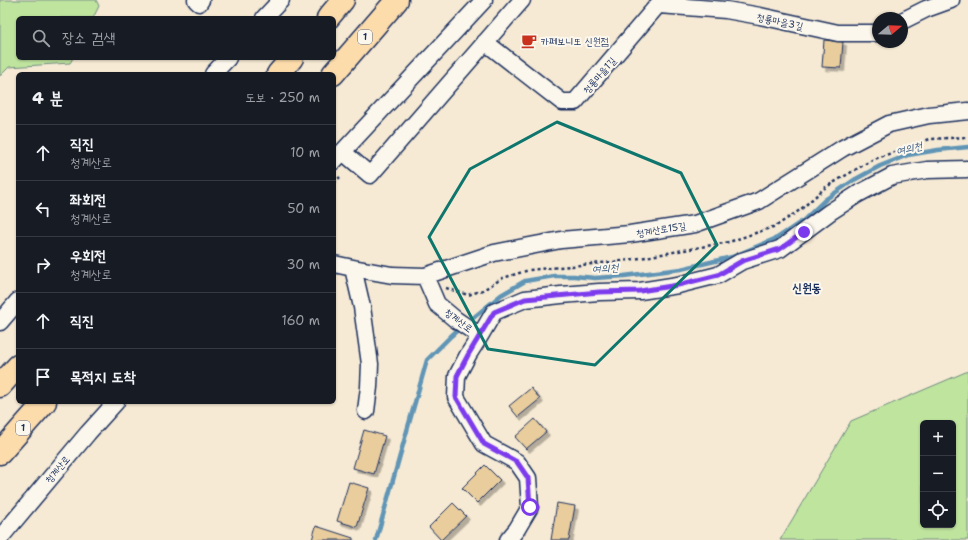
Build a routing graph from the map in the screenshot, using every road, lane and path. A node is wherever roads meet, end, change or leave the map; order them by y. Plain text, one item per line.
1 (280, 0) edge
2 (343, 0) edge
3 (397, 0) edge
4 (484, 0) edge
5 (522, 0) edge
6 (951, 0) edge
7 (660, 2) edge
8 (266, 16) edge
9 (330, 16) edge
10 (908, 18) edge
11 (872, 33) edge
12 (486, 42) junction
13 (226, 60) edge
14 (290, 60) edge
15 (215, 72) edge
16 (280, 72) edge
17 (335, 72) edge
18 (968, 112) edge
19 (338, 157) edge
20 (968, 169) edge
21 (340, 177) dead end
22 (336, 181) edge
23 (336, 264) edge
24 (353, 268) junction
25 (425, 276) junction
26 (16, 303) edge
27 (0, 322) edge
28 (480, 336) junction
29 (16, 368) edge
30 (0, 386) edge
31 (43, 404) edge
32 (114, 404) edge
33 (366, 411) dead end
34 (0, 453) edge
35 (0, 538) edge
36 (508, 540) edge

1 - 8 street
2 - 9 highway
3 - 17 highway, 1
4 - 19 street
5 - 12 street
6 - 10 street
7 - 11 street, 청룡마을3길
7 - 12 street, 청룡마을1길
12 - 19 street
13 - 15 street
14 - 16 highway
18 - 25 street, 청계산로15길
20 - 28 street
21 - 22 path
23 - 24 street, 청계산로15길
24 - 25 street, 청계산로15길
24 - 33 street
25 - 28 street, 청계산로
26 - 27 street
28 - 36 street, 청계산로
29 - 30 highway
31 - 34 highway, 1
32 - 35 street, 청계산로

